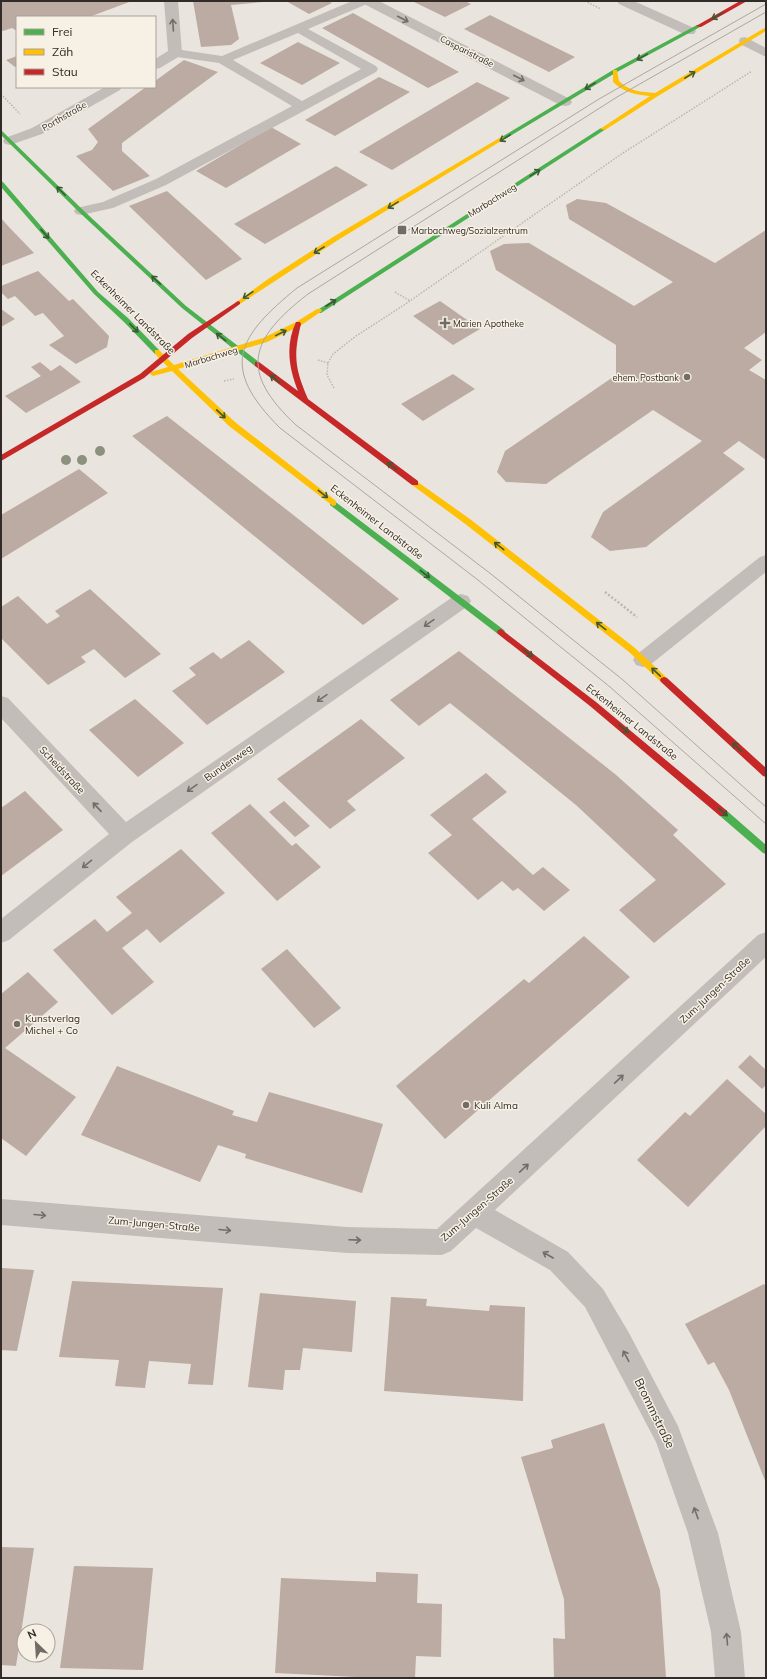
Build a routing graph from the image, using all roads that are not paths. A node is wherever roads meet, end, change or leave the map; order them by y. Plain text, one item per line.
1 (171, 1) edge
2 (363, 1) edge
3 (369, 1) edge
4 (624, 1) edge
5 (744, 1) edge
6 (298, 28) junction
7 (766, 29) edge
8 (689, 32) junction
9 (745, 42) junction
10 (763, 51) edge
11 (175, 53) junction
12 (223, 60) junction
13 (156, 64) edge
14 (615, 72) junction
15 (113, 88) edge
16 (656, 95) junction
17 (564, 102) junction
18 (301, 106) junction
19 (4, 138) edge
20 (1, 183) edge
21 (81, 211) junction
22 (298, 324) junction
23 (206, 325) junction
24 (237, 349) junction
25 (162, 358) junction
26 (173, 368) junction
27 (197, 368) junction
28 (142, 376) junction
29 (192, 387) junction
30 (306, 402) junction
31 (1, 458) edge
32 (766, 562) edge
33 (461, 601) junction
34 (643, 660) junction
35 (1, 704) edge
36 (766, 773) edge
37 (124, 835) junction
38 (766, 850) edge
39 (1, 933) edge
40 (766, 942) edge
41 (1, 1212) edge
42 (475, 1213) junction
43 (730, 1678) edge

11 -> 1 street
2 - 6 lane
3 -> 17 street, Casparistraße
4 - 8 street
5 -> 8 main road, Marbachweg
6 - 12 lane
6 - 18 lane
7 - 9 main road, Marbachweg
8 -> 14 main road, Marbachweg
9 - 10 lane
16 -> 9 main road, Marbachweg
11 - 12 lane
11 - 13 street
12 - 18 lane
14 - 16 main road
14 -> 17 main road, Marbachweg
15 - 19 street, Porthstraße
22 -> 16 main road, Marbachweg
17 -> 23 main road, Marbachweg
18 - 21 lane
21 -> 19 main road
20 -> 25 main road, Eckenheimer Landstraße
23 -> 21 main road
24 -> 22 main road, Marbachweg
22 - 30 main road
24 -> 23 main road
23 - 25 main road, Marbachweg
23 - 27 main road
24 - 27 main road, Marbachweg
30 -> 24 main road
25 - 26 main road, Eckenheimer Landstraße
25 - 28 main road, Marbachweg
26 - 27 main road, Marbachweg
26 - 28 main road, Marbachweg
26 - 29 main road, Eckenheimer Landstraße
27 - 29 main road
28 - 31 main road, Marbachweg
29 -> 33 main road, Eckenheimer Landstraße
34 -> 30 main road
32 - 34 lane
33 -> 37 street, Bundenweg
33 -> 38 main road, Eckenheimer Landstraße
36 -> 34 main road
37 -> 35 street, Scheidstraße
37 -> 39 street, Bundenweg
42 -> 40 street, Zum-Jungen-Straße
41 -> 42 street, Zum-Jungen-Straße
43 -> 42 street, Brommstraße

